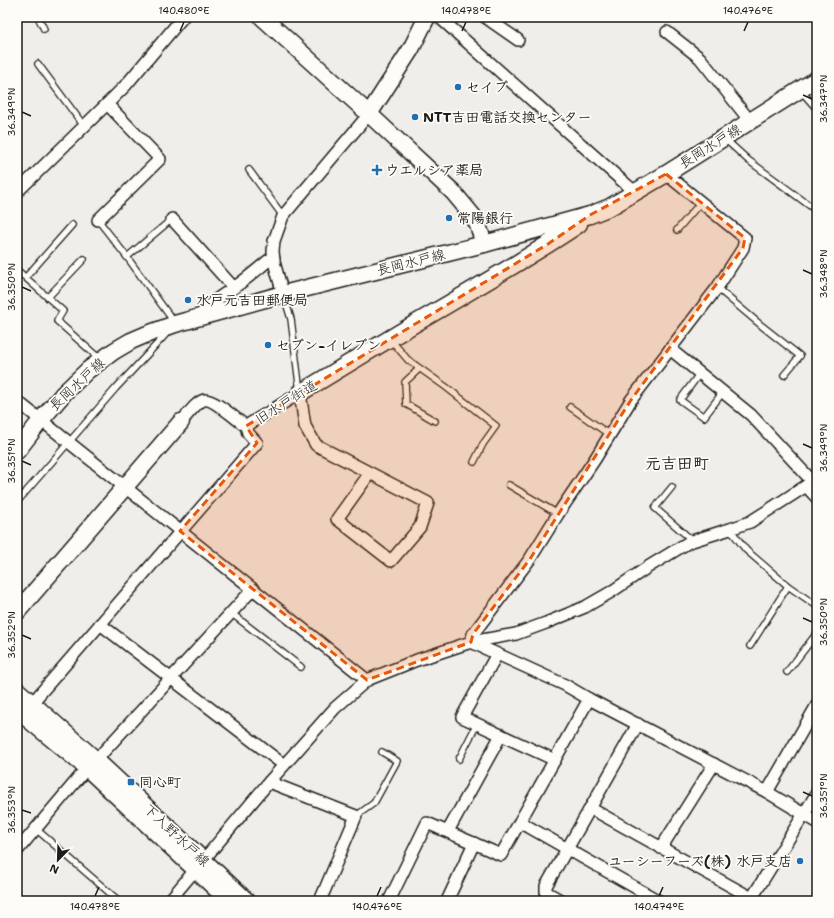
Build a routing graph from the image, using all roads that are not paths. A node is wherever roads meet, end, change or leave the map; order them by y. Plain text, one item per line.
1 (38, 17) edge
2 (183, 17) edge
3 (262, 17) edge
4 (427, 17) edge
5 (439, 17) edge
6 (485, 17) edge
7 (44, 30) dead end
8 (667, 32) dead end
9 (518, 40) dead end
10 (38, 64) dead end
11 (817, 79) edge
12 (800, 90) junction
13 (108, 104) junction
14 (817, 109) edge
15 (369, 114) junction
16 (750, 121) junction
17 (85, 126) junction
18 (723, 138) junction
19 (249, 170) dead end
20 (666, 174) junction
21 (17, 192) edge
22 (635, 192) junction
23 (701, 202) junction
24 (817, 211) edge
25 (590, 215) junction
26 (284, 216) junction
27 (172, 219) joint
28 (98, 220) joint
29 (72, 225) dead end
30 (677, 230) dead end
31 (484, 244) junction
32 (127, 257) junction
33 (84, 259) dead end
34 (274, 259) junction
35 (17, 270) edge
36 (26, 277) junction
37 (234, 288) junction
38 (717, 288) junction
39 (283, 294) junction
40 (48, 297) junction
41 (200, 316) junction
42 (175, 324) junction
43 (389, 338) junction
44 (670, 349) junction
45 (101, 360) junction
46 (419, 369) junction
47 (700, 373) junction
48 (784, 375) dead end
49 (723, 392) junction
50 (300, 393) junction
51 (17, 401) edge
52 (570, 407) dead end
53 (41, 420) junction
54 (435, 421) dead end
55 (181, 422) joint
56 (246, 426) junction
57 (610, 435) junction
58 (69, 442) junction
59 (17, 451) edge
60 (474, 462) dead end
61 (370, 473) junction
62 (812, 481) edge
63 (509, 485) dead end
64 (125, 487) junction
65 (672, 487) dead end
66 (817, 498) edge
67 (17, 502) edge
68 (558, 514) junction
69 (730, 529) junction
70 (180, 531) junction
71 (693, 541) junction
72 (788, 586) junction
73 (253, 589) junction
74 (817, 606) edge
75 (17, 612) edge
76 (231, 613) junction
77 (100, 624) junction
78 (817, 634) edge
79 (471, 642) junction
80 (750, 646) dead end
81 (496, 654) junction
82 (301, 667) dead end
83 (788, 672) dead end
84 (171, 679) junction
85 (367, 680) junction
86 (17, 690) edge
87 (589, 698) junction
88 (817, 705) edge
89 (22, 713) edge
90 (477, 724) junction
91 (638, 724) junction
92 (501, 735) junction
93 (382, 752) dead end
94 (459, 759) dead end
95 (555, 760) junction
96 (91, 764) junction
97 (714, 764) junction
98 (284, 766) junction
99 (269, 782) junction
100 (767, 792) junction
101 (817, 793) edge
102 (590, 808) junction
103 (804, 814) junction
104 (356, 816) junction
105 (520, 822) junction
106 (817, 822) edge
107 (36, 830) junction
108 (448, 831) junction
109 (474, 843) junction
110 (567, 848) junction
111 (661, 848) junction
112 (17, 851) edge
113 (199, 865) junction
114 (544, 896) edge
115 (751, 900) edge
116 (119, 901) edge
117 (168, 901) edge
118 (229, 901) edge
119 (247, 901) edge
120 (320, 901) edge
121 (389, 901) edge
122 (447, 901) edge
123 (562, 901) edge
124 (659, 901) edge

1 - 7 lane
2 - 13 street
3 - 15 main road
4 - 15 main road
5 - 22 street
6 - 9 street
8 - 16 street
10 - 17 lane
11 - 12 main road, 長岡水戸線
12 - 14 lane
12 - 16 main road, 長岡水戸線
13 - 17 street
13 - 28 street
15 - 26 street
15 - 31 main road
16 - 18 main road, 長岡水戸線
17 - 21 street
18 - 20 main road, 長岡水戸線
18 - 24 lane
19 - 26 lane
20 - 22 main road, 長岡水戸線
20 - 23 street
22 - 25 main road, 長岡水戸線
23 - 30 lane
23 - 38 street
25 - 31 main road, 長岡水戸線
25 - 43 main road, 旧水戸街道
26 - 34 street
27 - 32 lane
27 - 37 street
28 - 32 lane
29 - 36 lane
31 - 39 main road, 長岡水戸線
32 - 42 lane
33 - 40 lane
34 - 37 street
34 - 39 street
35 - 36 lane
36 - 40 lane
37 - 41 street
38 - 44 street
38 - 48 lane
39 - 41 main road, 長岡水戸線
39 - 50 lane
40 - 45 lane
41 - 42 main road, 長岡水戸線
42 - 45 main road, 長岡水戸線
42 - 58 lane
43 - 46 lane
43 - 50 main road, 旧水戸街道
44 - 47 street
44 - 57 street
45 - 53 main road, 長岡水戸線
46 - 54 lane
46 - 60 lane
47 - 49 street
47 - 49 lane
49 - 62 street
50 - 56 street, 旧水戸街道
50 - 61 street
51 - 53 street
52 - 57 lane
53 - 58 street
53 - 59 main road, 長岡水戸線
55 - 56 street, 旧水戸街道
55 - 64 main road, 旧水戸街道
56 - 70 street
57 - 68 street
58 - 64 street
58 - 67 lane
61 - 61 street
62 - 66 street
62 - 69 street
63 - 68 lane
64 - 70 street
64 - 75 main road, 旧水戸街道
65 - 71 lane
68 - 79 street
69 - 71 street
69 - 72 lane
70 - 73 street
70 - 77 street
71 - 79 street
72 - 74 lane
72 - 80 lane
73 - 76 street
73 - 85 street
76 - 82 lane
76 - 84 street
77 - 84 street
77 - 89 street
78 - 83 lane
79 - 81 street
79 - 85 street
81 - 87 street
81 - 90 street
84 - 96 street
84 - 98 street
85 - 98 street
86 - 89 main road, 下入野水戸線
87 - 91 street
87 - 95 street
88 - 100 street
89 - 96 main road, 下入野水戸線
90 - 92 street
90 - 94 lane
91 - 97 street
91 - 102 street
92 - 95 street
92 - 108 street
93 - 104 lane
95 - 105 street
96 - 107 street
96 - 113 main road, 下入野水戸線
97 - 100 street
97 - 111 street
98 - 99 street
99 - 104 street
99 - 113 street
100 - 103 street
101 - 103 street
102 - 110 street
102 - 111 street
103 - 106 street
103 - 115 street
104 - 120 street
105 - 109 street
105 - 110 street
107 - 112 street
107 - 116 lane
108 - 109 street
108 - 121 street
109 - 122 street
110 - 114 street
110 - 124 street
111 - 115 street
113 - 117 street
113 - 118 main road, 下入野水戸線
113 - 119 main road, 下入野水戸線
114 - 123 street

